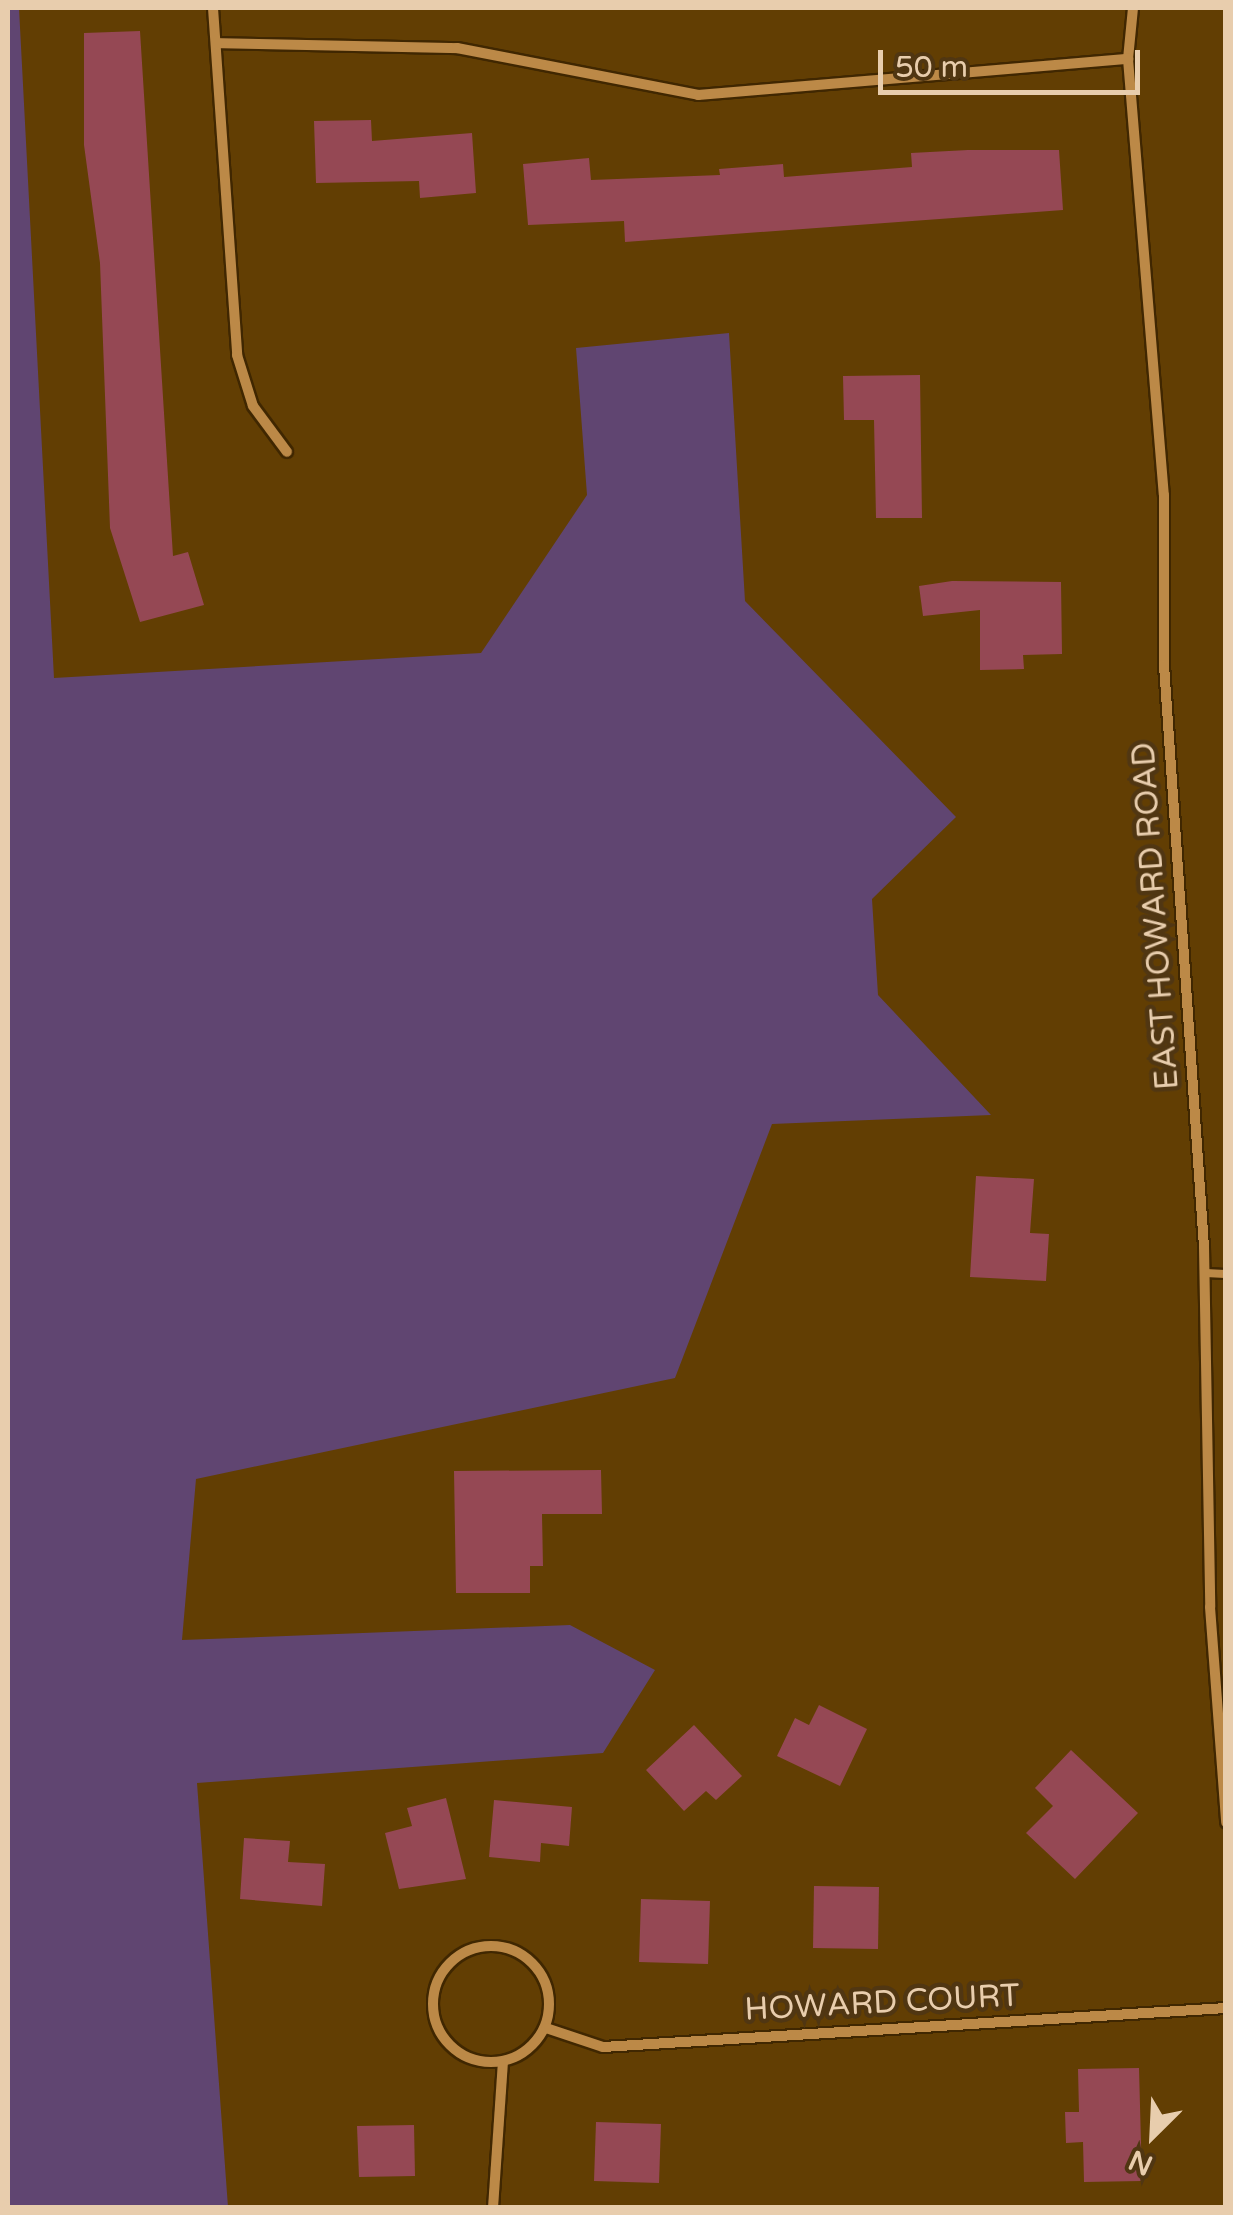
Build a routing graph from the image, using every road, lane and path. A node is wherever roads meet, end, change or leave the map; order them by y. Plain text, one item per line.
1 (213, 8) edge
2 (1134, 8) edge
3 (216, 44) junction
4 (1128, 58) junction
5 (286, 452) dead end
6 (1205, 1273) junction
7 (1226, 1274) edge
8 (1226, 1822) edge
9 (1226, 2008) edge
10 (546, 2028) junction
11 (502, 2062) junction
12 (493, 2208) edge

1 - 3 street
2 - 4 street, EAST HOWARD ROAD
3 - 4 street
3 - 5 street
4 - 6 street, EAST HOWARD ROAD
6 - 7 lane
6 - 8 street, EAST HOWARD ROAD
9 - 10 street, HOWARD COURT
10 - 11 street
10 - 11 street
11 - 12 street

